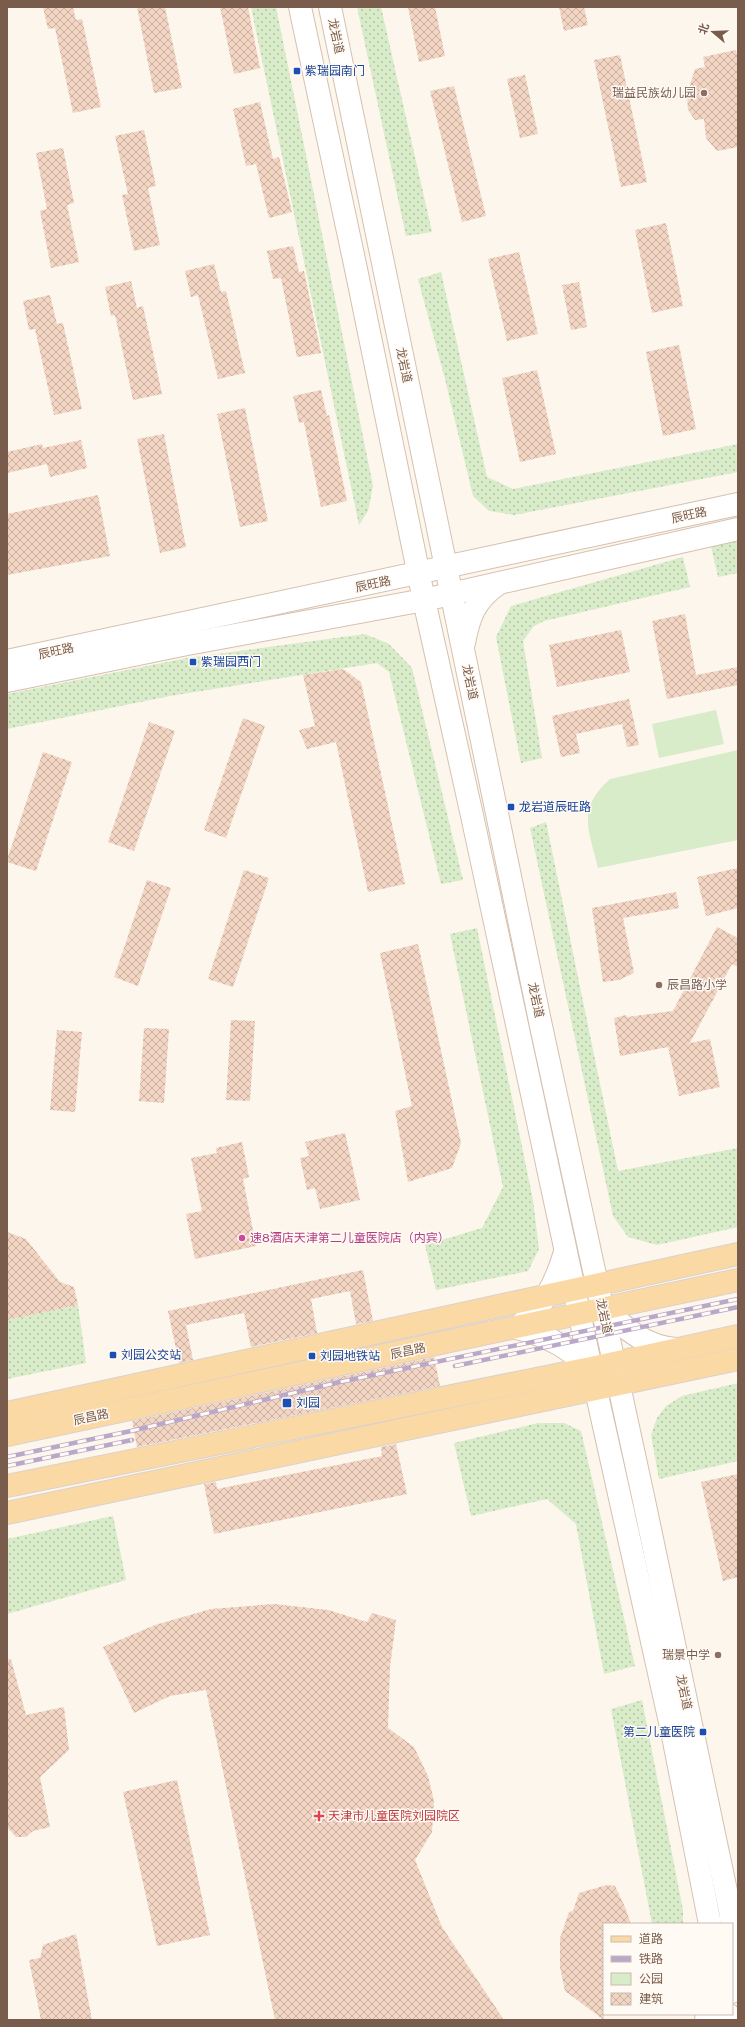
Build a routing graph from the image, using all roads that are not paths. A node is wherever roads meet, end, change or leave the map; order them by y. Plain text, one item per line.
1 (300, 7) edge
2 (330, 7) edge
3 (432, 499) junction
4 (738, 504) edge
5 (738, 529) edge
6 (490, 559) junction
7 (446, 568) junction
8 (416, 571) junction
9 (499, 583) junction
10 (453, 595) junction
11 (424, 600) junction
12 (366, 611) junction
13 (463, 649) junction
14 (437, 659) junction
15 (7, 661) edge
16 (7, 681) edge
17 (566, 1251) junction
18 (738, 1254) edge
19 (738, 1280) edge
20 (548, 1295) junction
21 (595, 1297) junction
22 (580, 1314) junction
23 (517, 1328) junction
24 (738, 1336) edge
25 (676, 1349) junction
26 (738, 1359) edge
27 (614, 1363) junction
28 (591, 1368) junction
29 (608, 1387) junction
30 (109, 1390) junction
31 (158, 1403) junction
32 (7, 1413) edge
33 (7, 1435) edge
34 (7, 1486) edge
35 (7, 1513) edge
36 (710, 1923) edge
37 (732, 1923) edge
38 (733, 1930) edge
39 (735, 1944) edge
40 (733, 1976) edge

1 - 8 main road, 龙岩道
2 - 3 main road, 龙岩道
3 - 7 main road, 龙岩道
3 - 8 main road
4 - 6 main road, 辰旺路
5 - 9 main road, 辰旺路
6 - 7 main road, 辰旺路
6 - 10 main road
7 - 8 main road, 辰旺路
7 - 10 main road, 龙岩道
8 - 11 main road, 龙岩道
8 - 12 main road
8 - 15 main road, 辰旺路
9 - 10 main road, 辰旺路
9 - 13 main road
10 - 11 main road, 辰旺路
10 - 13 main road, 龙岩道
10 - 14 main road
11 - 12 main road, 辰旺路
11 - 14 main road, 龙岩道
12 - 16 main road, 辰旺路
13 - 21 main road, 龙岩道
14 - 17 main road, 龙岩道
17 - 20 main road
17 - 21 main road, 龙岩道
18 - 21 main road
19 - 21 main road
20 - 21 main road
20 - 23 main road
20 - 30 main road
21 - 22 main road, 龙岩道
21 - 25 main road
21 - 27 main road, 龙岩道
22 - 23 main road, 辰昌路
22 - 28 main road, 龙岩道
23 - 28 main road
23 - 31 main road, 辰昌路
24 - 25 main road
25 - 27 main road
26 - 29 main road
27 - 28 main road
27 - 29 main road, 龙岩道
28 - 29 main road, 龙岩道
28 - 34 main road
29 - 35 main road
29 - 36 main road, 龙岩道
29 - 37 main road, 龙岩道
30 - 31 main road
30 - 32 main road
31 - 33 main road, 辰昌路
38 - 39 main road, 龙岩道
39 - 40 main road, 龙岩道

